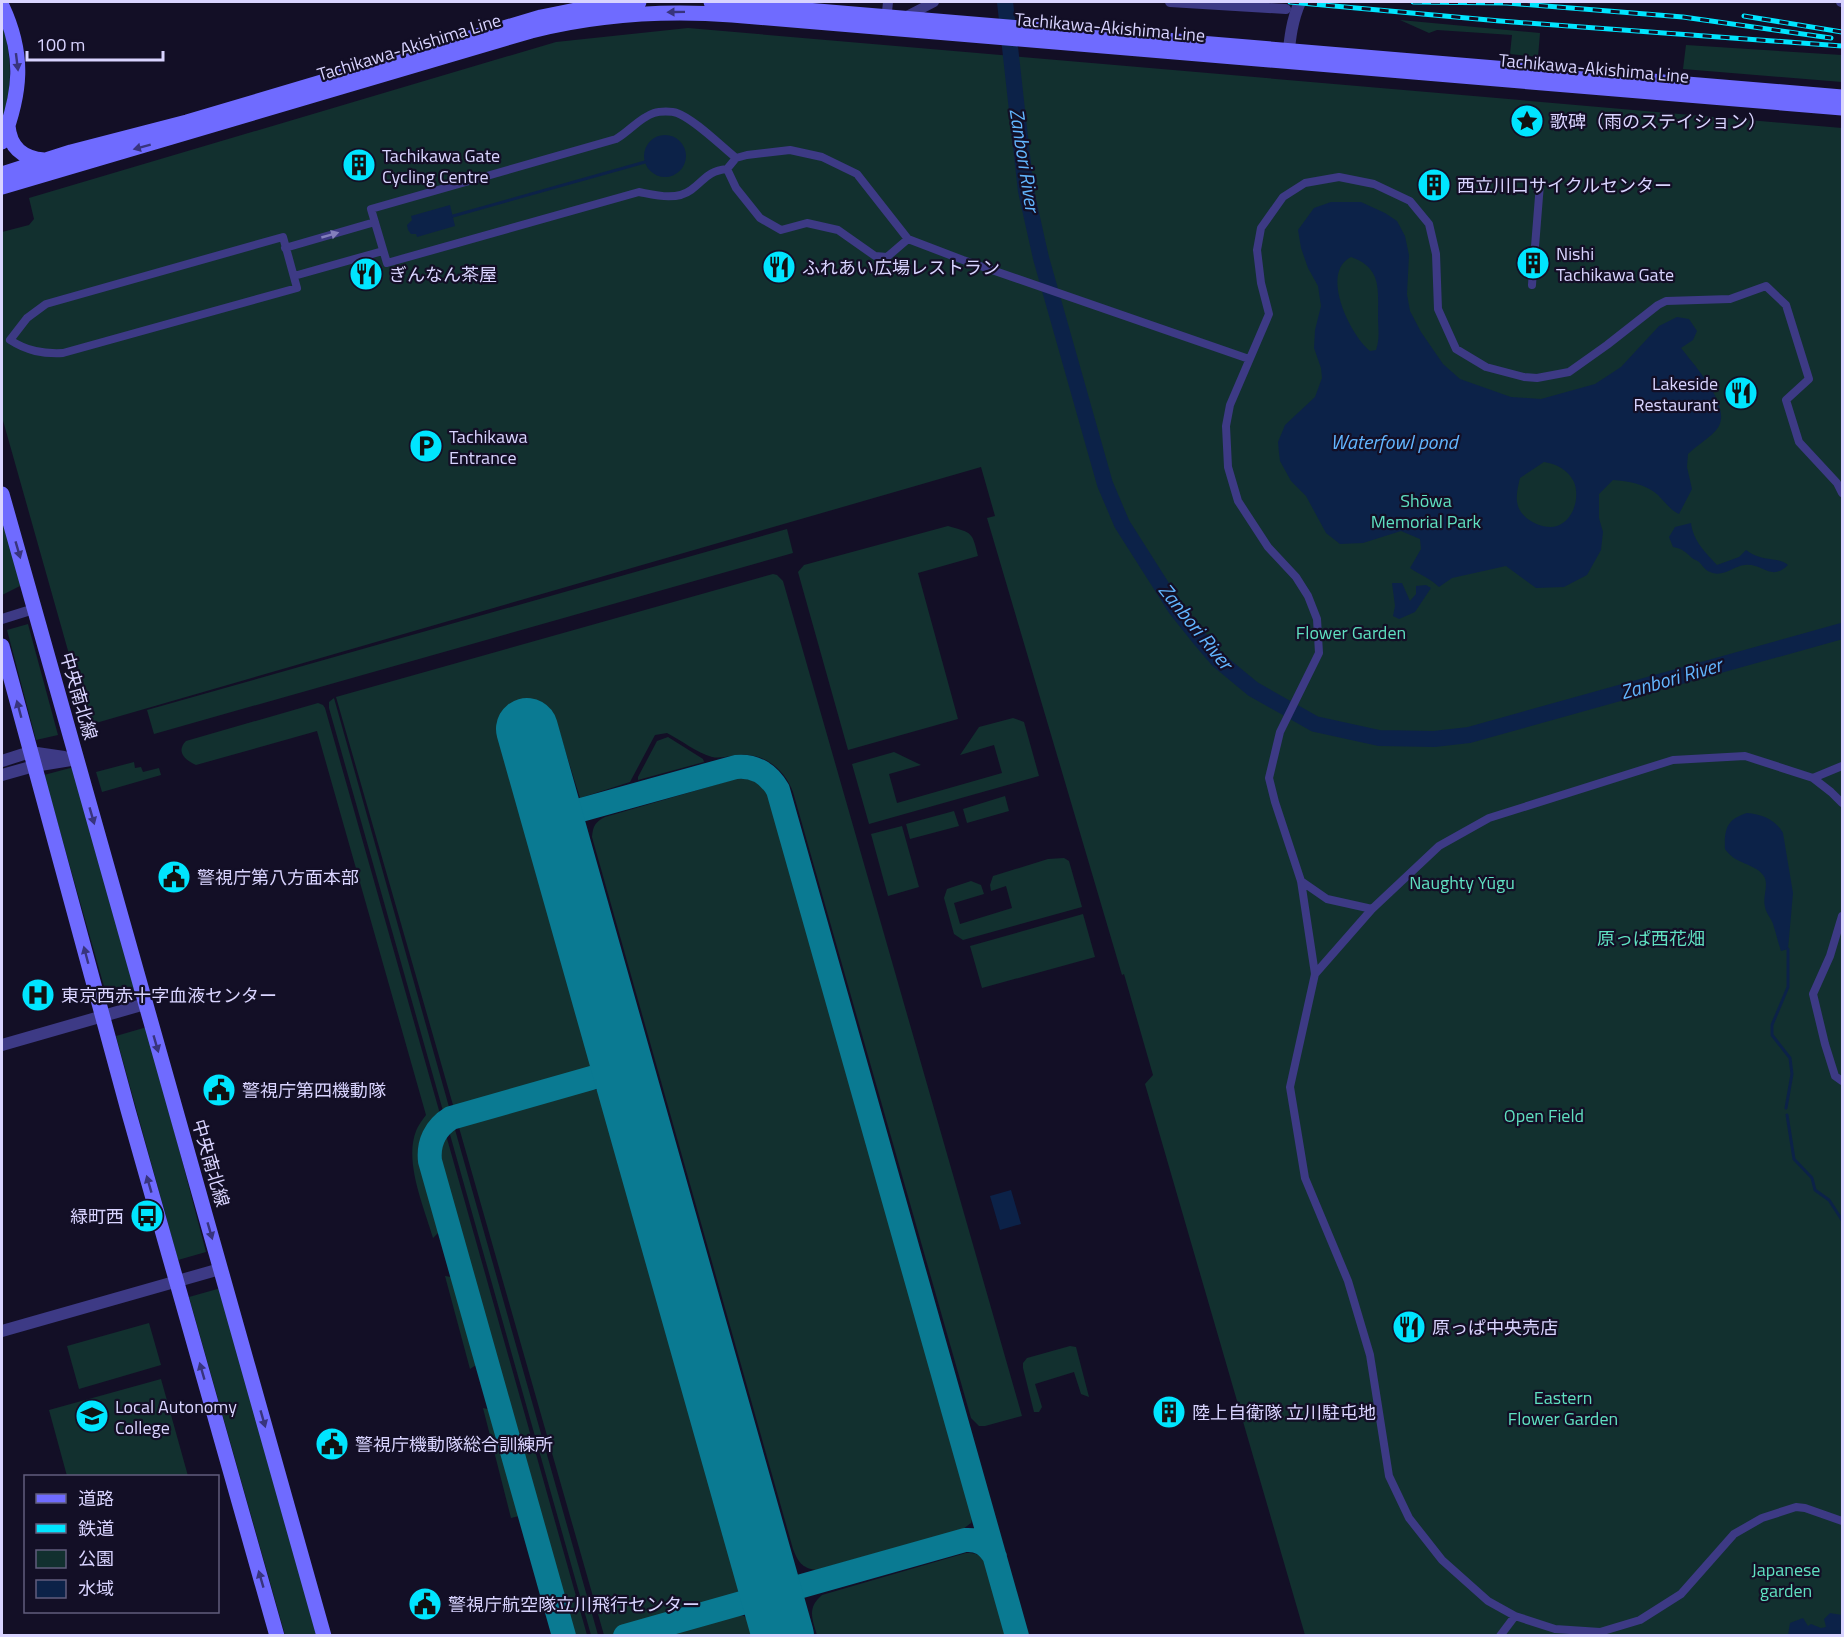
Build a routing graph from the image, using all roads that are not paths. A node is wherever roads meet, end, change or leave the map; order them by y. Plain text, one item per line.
1 (639, 2) edge
2 (711, 2) edge
3 (934, 2) edge
4 (1170, 2) edge
5 (1300, 2) edge
6 (2, 6) edge
7 (1286, 9) dead end
8 (886, 15) edge
9 (905, 17) junction
10 (985, 30) junction
11 (1288, 56) junction
12 (1842, 97) edge
13 (1842, 108) edge
14 (8, 126) junction
15 (2, 142) edge
16 (736, 158) junction
17 (44, 160) junction
18 (727, 169) junction
19 (2, 174) edge
20 (1540, 183) dead end
21 (2, 188) edge
22 (375, 222) junction
23 (908, 239) junction
24 (285, 248) junction
25 (383, 250) junction
26 (1534, 258) dead end
27 (1533, 269) dead end
28 (294, 276) junction
29 (1532, 285) dead end
30 (5, 341) edge
31 (1249, 358) junction
32 (1842, 493) edge
33 (2, 494) edge
34 (34, 609) junction
35 (2, 619) edge
36 (2, 646) edge
37 (32, 759) junction
38 (77, 759) junction
39 (2, 761) edge
40 (1842, 766) edge
41 (2, 775) edge
42 (1813, 778) junction
43 (1842, 803) edge
44 (1301, 881) junction
45 (1372, 909) junction
46 (1842, 916) edge
47 (1315, 974) junction
48 (145, 1004) junction
49 (102, 1016) junction
50 (2, 1045) edge
51 (1842, 1081) edge
52 (220, 1269) junction
53 (177, 1282) junction
54 (2, 1331) edge
55 (1842, 1521) edge
56 (1515, 1616) junction
57 (277, 1635) edge
58 (324, 1635) edge
59 (1500, 1635) edge

1 - 17 main road, Tachikawa-Akishima Line
2 - 8 main road, Tachikawa-Akishima Line
3 - 9 street
4 - 7 street
5 - 11 street
6 -> 14 main road
8 - 9 main road, Tachikawa-Akishima Line
8 - 10 main road, Tachikawa-Akishima Line
8 -> 21 main road, Tachikawa-Akishima Line
9 - 10 main road, Tachikawa-Akishima Line
10 - 11 main road, Tachikawa-Akishima Line
11 - 12 main road, Tachikawa-Akishima Line
11 - 13 main road, Tachikawa-Akishima Line
14 - 15 main road
14 - 17 main road
16 - 18 street
16 - 22 street
16 - 23 street
17 - 19 main road, Tachikawa-Akishima Line
18 - 23 street
18 - 25 street
20 - 26 street
24 -> 22 street
22 - 25 street
23 - 31 street
24 - 28 street
24 - 30 street
25 - 28 street
27 - 29 street
28 - 30 street
31 - 32 street
31 - 44 street
33 -> 34 main road, 中央南北線
34 - 35 street
34 - 38 main road, 中央南北線
37 -> 36 main road
37 - 38 street
37 - 39 street
37 - 41 street
49 -> 37 main road
38 -> 48 main road, 中央南北線
40 - 42 street
42 - 43 street
42 - 45 street
44 - 45 street
44 - 47 street
45 - 47 street
46 - 51 street
47 - 56 street
48 - 49 street
48 -> 52 main road, 中央南北線
49 - 50 street
53 -> 49 main road
52 - 53 street
52 -> 58 main road, 中央南北線
53 - 54 street
57 -> 53 main road
55 - 56 street
56 - 59 street

